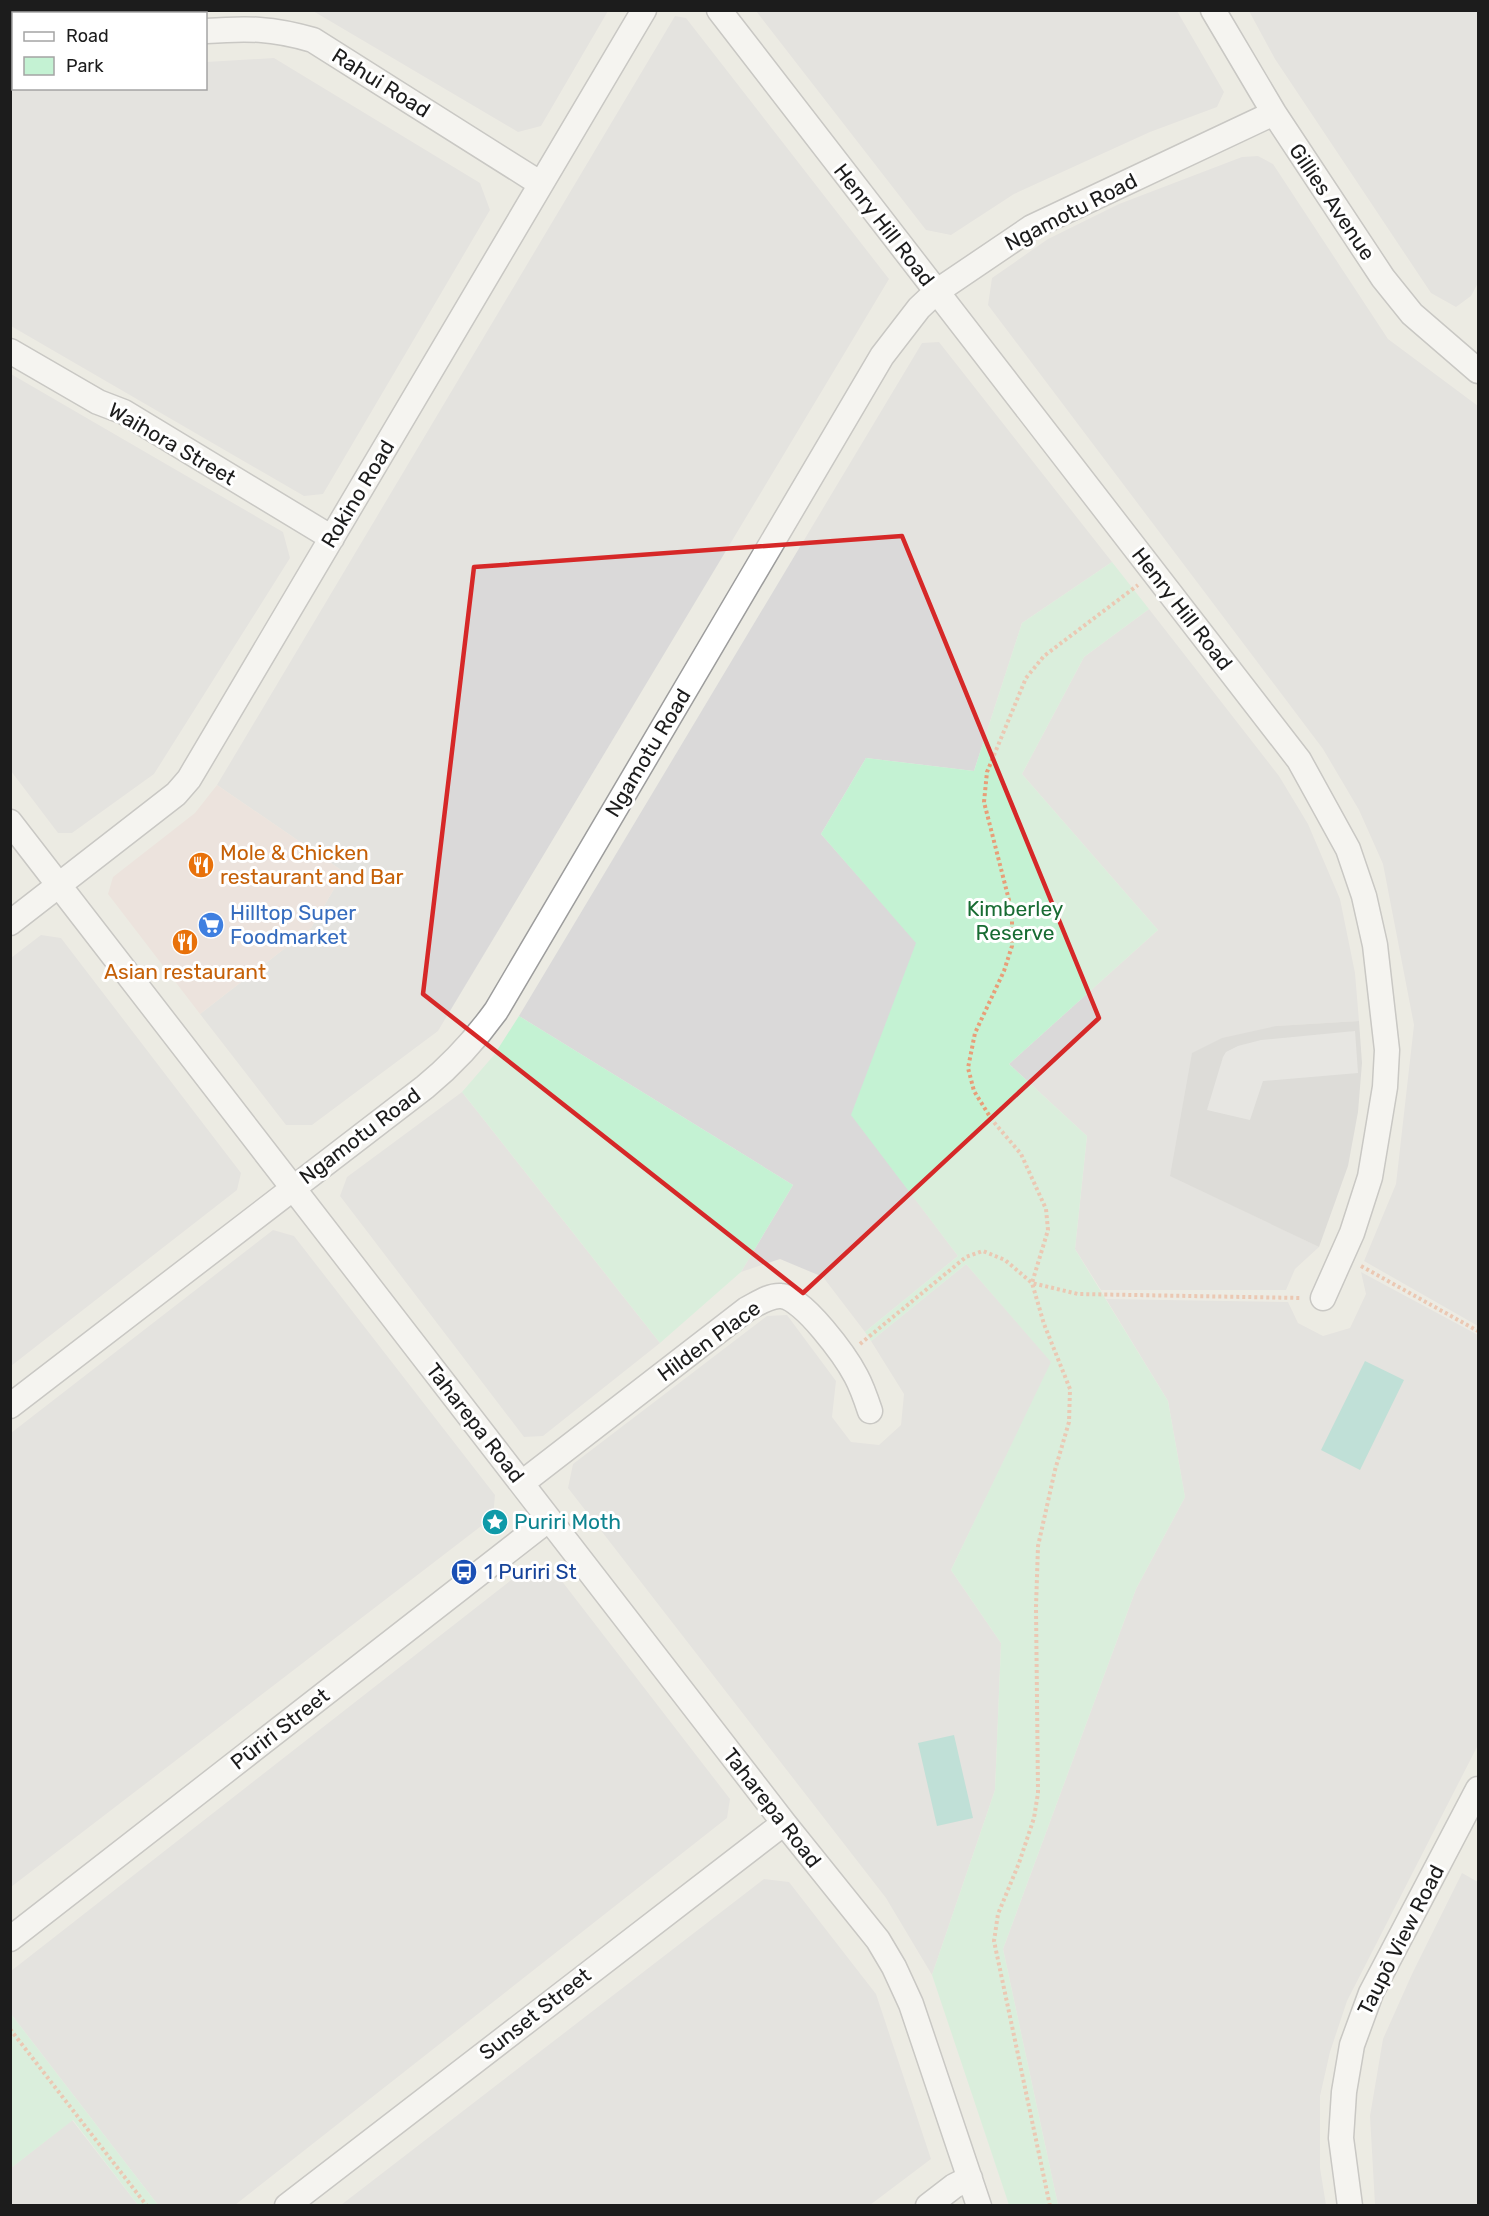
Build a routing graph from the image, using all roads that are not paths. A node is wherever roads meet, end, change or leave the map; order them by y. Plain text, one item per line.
1 (644, 10) edge
2 (719, 10) edge
3 (1214, 10) edge
4 (207, 31) edge
5 (1274, 113) junction
6 (541, 184) junction
7 (936, 292) junction
8 (10, 351) edge
9 (1476, 362) edge
10 (332, 538) junction
11 (10, 822) edge
12 (60, 885) junction
13 (10, 923) edge
14 (293, 1187) junction
15 (1323, 1298) road end
16 (10, 1406) edge
17 (870, 1411) dead end
18 (522, 1483) junction
19 (549, 1519) junction
20 (1479, 1789) edge
21 (784, 1824) junction
22 (10, 1939) edge
23 (970, 2178) junction
24 (287, 2205) edge
25 (928, 2205) edge
26 (979, 2205) edge
27 (1350, 2205) edge

1 - 6 street, Rokino Road
2 - 7 street, Henry Hill Road
3 - 5 street, Gillies Avenue
4 - 6 street, Rahui Road
5 - 7 street, Ngamotu Road
5 - 9 street, Gillies Avenue
6 - 10 street, Rokino Road
7 - 14 street, Ngamotu Road
7 - 15 street, Henry Hill Road
8 - 10 street, Waihora Street
10 - 12 street, Rokino Road
11 - 12 street, Taharepa Road
12 - 13 street, Rokino Road
12 - 14 street, Taharepa Road
14 - 16 street, Ngamotu Road
14 - 18 street, Taharepa Road
17 - 18 street, Hilden Place
18 - 19 street, Taharepa Road
19 - 21 street, Taharepa Road
19 - 22 street, Pūriri Street
20 - 27 street, Taupō View Road
21 - 23 street, Taharepa Road
21 - 24 street, Sunset Street
23 - 25 street
23 - 26 street, Taharepa Road

